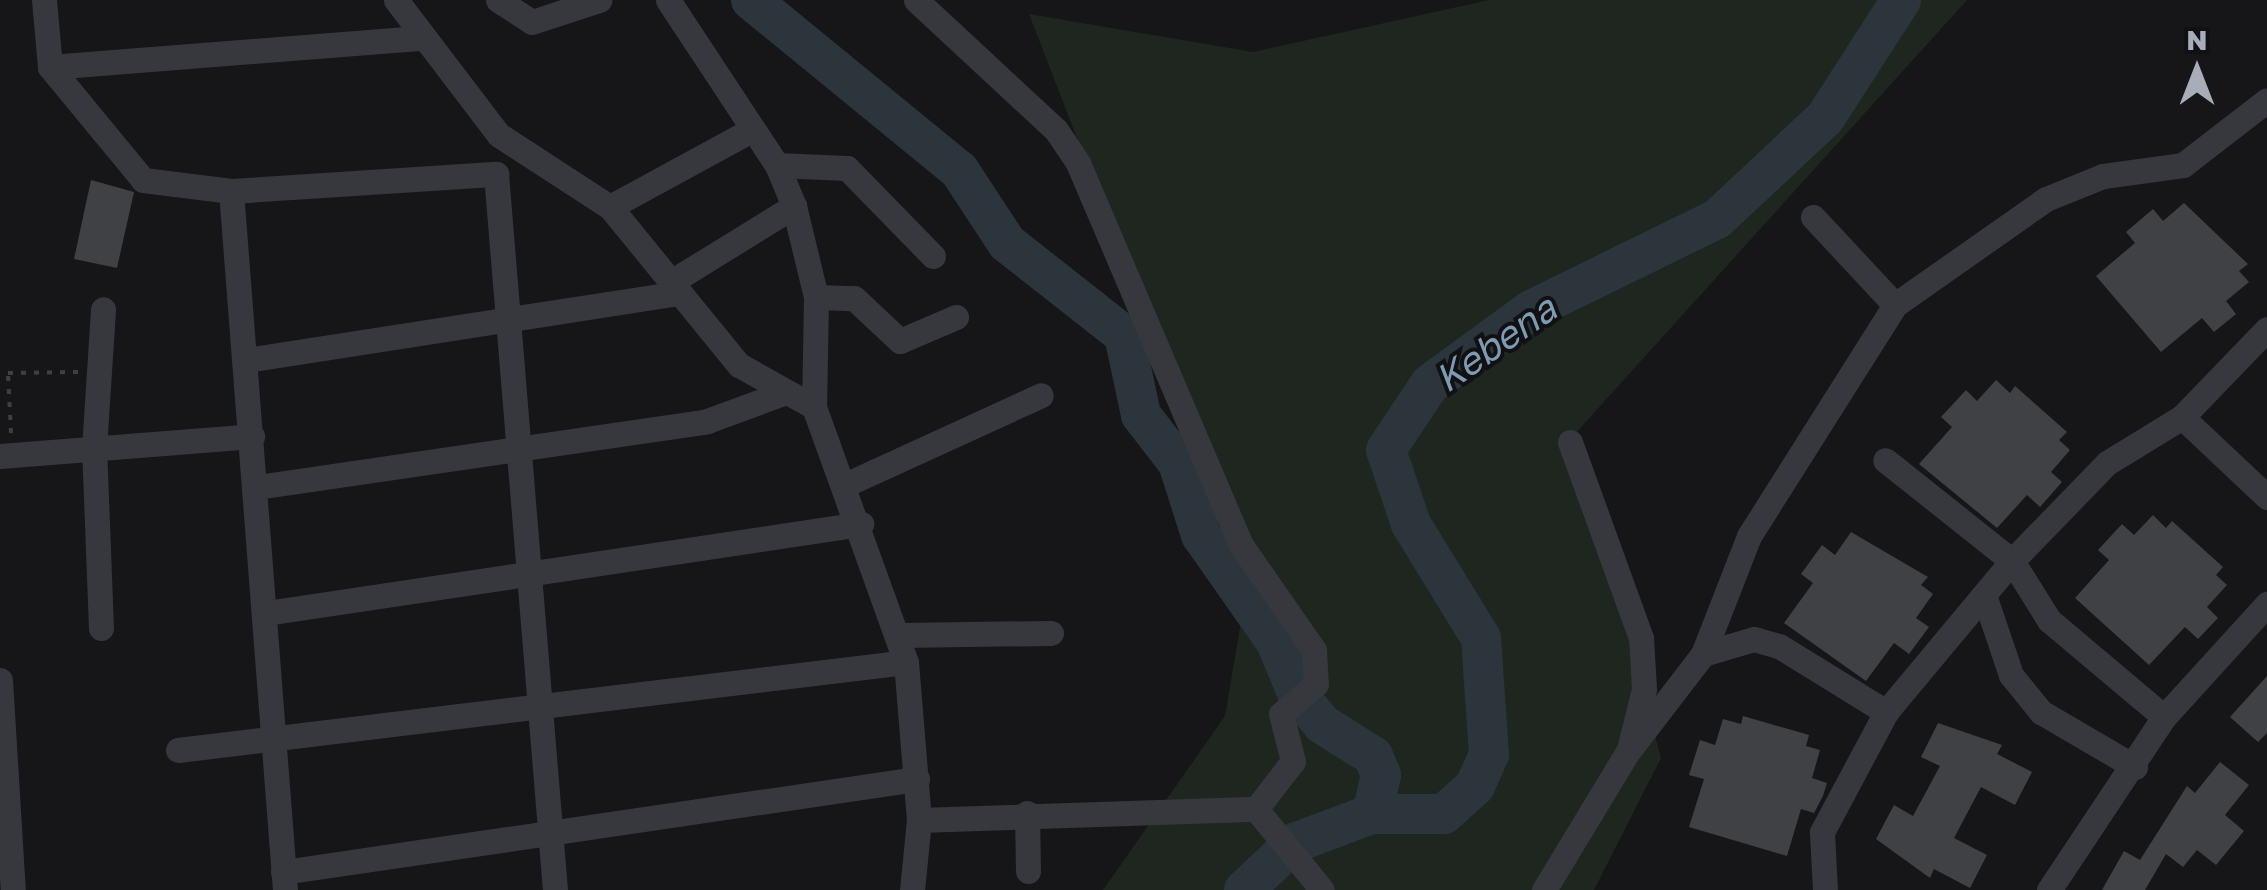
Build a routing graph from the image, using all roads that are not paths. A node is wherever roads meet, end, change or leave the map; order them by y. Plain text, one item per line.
1 (44, 0) edge
2 (396, 0) edge
3 (498, 0) edge
4 (599, 0) edge
5 (668, 0) edge
6 (916, 0) edge
7 (419, 38) junction
8 (50, 67) junction
9 (2267, 100) edge
10 (750, 130) junction
11 (499, 135) junction
12 (777, 164) junction
13 (496, 174) junction
14 (231, 191) junction
15 (794, 206) junction
16 (610, 207) junction
17 (1812, 216) dead end
18 (932, 256) dead end
19 (675, 287) junction
20 (816, 297) junction
21 (1896, 305) junction
22 (104, 309) dead end
23 (956, 317) dead end
24 (505, 323) junction
25 (2267, 329) edge
26 (246, 360) junction
27 (778, 395) junction
28 (1042, 395) dead end
29 (814, 407) junction
30 (2182, 417) junction
31 (252, 436) junction
32 (1570, 442) dead end
33 (6, 445) edge
34 (516, 448) junction
35 (94, 450) junction
36 (1885, 460) dead end
37 (847, 484) junction
38 (257, 488) junction
39 (2267, 497) edge
40 (861, 524) junction
41 (2012, 561) junction
42 (526, 578) junction
43 (1986, 601) junction
44 (2267, 604) edge
45 (266, 613) junction
46 (101, 628) dead end
47 (1051, 633) dead end
48 (900, 635) junction
49 (1703, 654) junction
50 (906, 662) junction
51 (0, 680) edge
52 (536, 701) junction
53 (1886, 712) junction
54 (2164, 717) junction
55 (274, 741) junction
56 (178, 750) dead end
57 (1627, 754) junction
58 (2136, 767) junction
59 (917, 779) junction
60 (1256, 809) junction
61 (1027, 813) junction
62 (918, 820) junction
63 (550, 828) junction
64 (1028, 872) dead end
65 (284, 881) edge
66 (13, 890) edge
67 (556, 890) edge
68 (912, 890) edge
69 (1322, 890) edge
70 (1544, 890) edge
71 (1824, 890) edge
72 (2049, 890) edge

1 - 8 street
2 - 7 street
3 - 4 street
5 - 10 street
6 - 60 street
7 - 8 street
7 - 11 street
8 - 14 street
9 - 21 street
10 - 12 street
10 - 16 street
11 - 13 street
11 - 16 street
12 - 15 street
12 - 18 street
13 - 14 street
13 - 24 street
14 - 26 street
15 - 19 street
15 - 20 street
16 - 19 street
17 - 21 street
19 - 24 street
19 - 27 street
20 - 23 street
20 - 29 street
21 - 49 street
22 - 35 street
24 - 26 street
24 - 34 street
25 - 30 street
26 - 31 street
27 - 29 street
27 - 34 street
28 - 37 street
29 - 37 street
30 - 39 street
30 - 41 street
31 - 35 street
31 - 38 street
32 - 57 street
33 - 35 street
34 - 38 street
34 - 42 street
35 - 46 street
36 - 41 street
37 - 40 street
38 - 45 street
40 - 42 street
40 - 48 street
41 - 43 street
41 - 54 street
42 - 45 street
42 - 52 street
43 - 53 street
43 - 58 street
44 - 54 street
45 - 55 street
47 - 48 street
48 - 50 street
49 - 53 street
49 - 57 street
50 - 52 street
50 - 59 street
51 - 66 street
52 - 55 street
52 - 63 street
53 - 71 street
54 - 58 street
55 - 56 street
55 - 65 street
57 - 70 street
58 - 72 street
59 - 62 street
59 - 63 street
60 - 61 street
60 - 69 street
61 - 62 street
61 - 64 street
62 - 68 street
63 - 65 street
63 - 67 street

